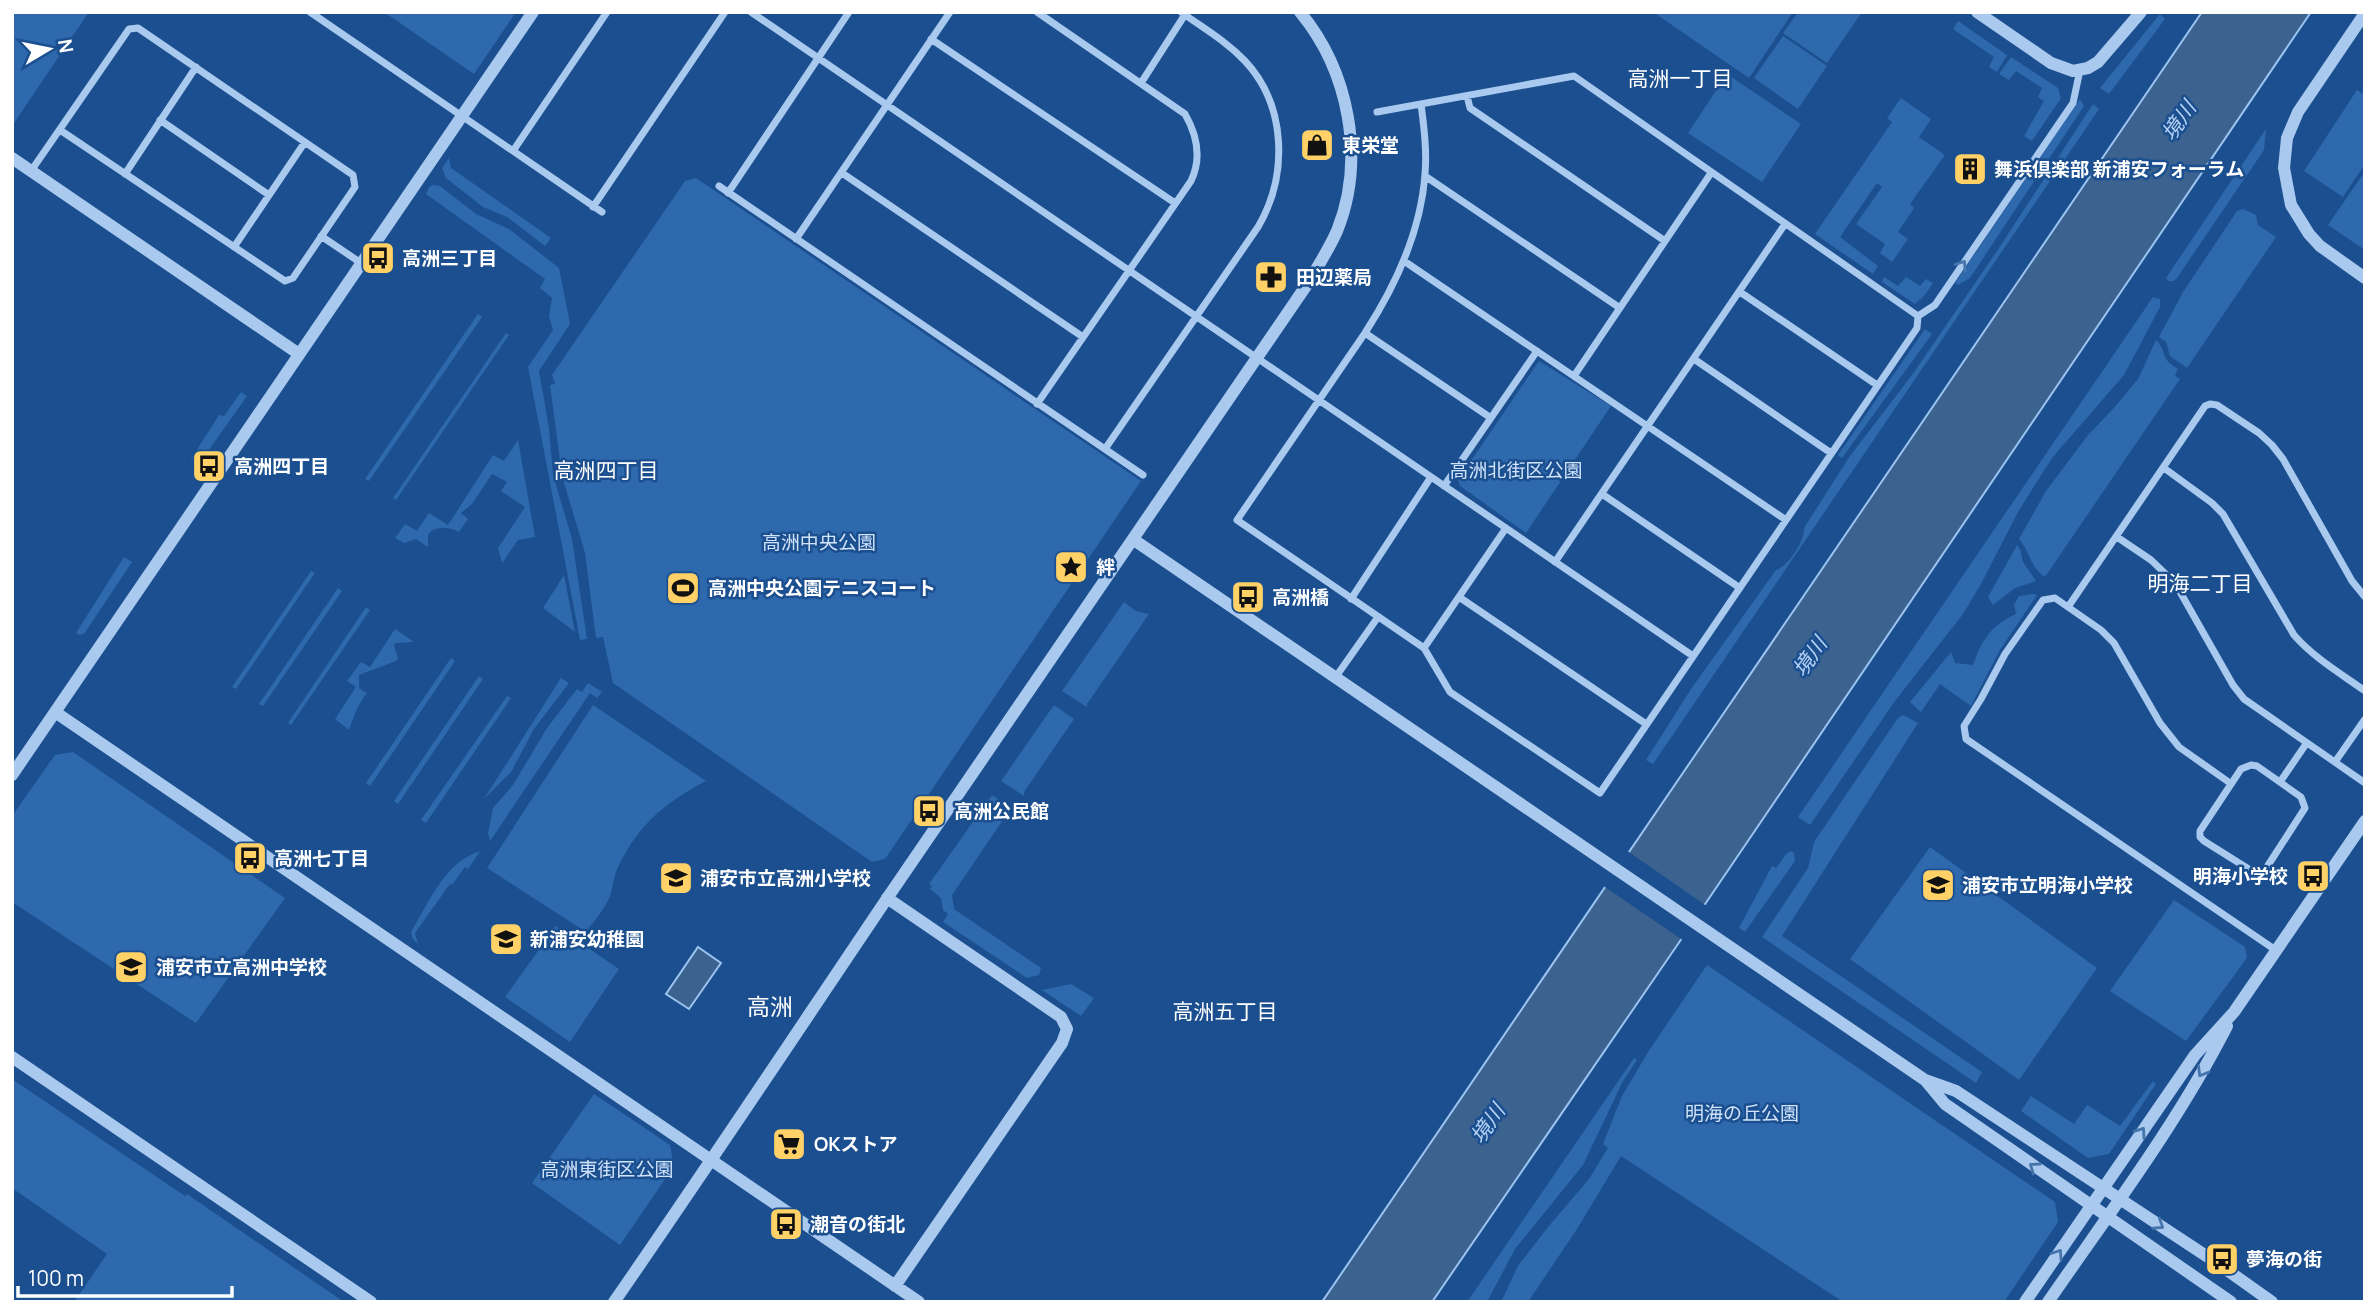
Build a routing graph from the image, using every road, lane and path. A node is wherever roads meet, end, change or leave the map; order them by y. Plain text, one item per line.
1 (310, 12) edge
2 (533, 12) edge
3 (607, 12) edge
4 (725, 12) edge
5 (751, 12) edge
6 (849, 12) edge
7 (950, 12) edge
8 (1037, 12) edge
9 (1300, 12) edge
10 (1977, 12) edge
11 (2141, 12) edge
12 (1184, 13) edge
13 (2365, 13) edge
14 (931, 39) junction
15 (817, 59) junction
16 (195, 67) junction
17 (2080, 70) junction
18 (1141, 83) junction
19 (1467, 96) junction
20 (1422, 104) junction
21 (888, 106) junction
22 (1377, 112) dead end
23 (461, 117) junction
24 (160, 120) junction
25 (60, 130) junction
26 (305, 142) junction
27 (513, 151) junction
28 (12, 159) edge
29 (31, 171) junction
30 (842, 173) junction
31 (1711, 173) junction
32 (125, 174) junction
33 (1425, 176) junction
34 (719, 186) dead end
35 (728, 193) junction
36 (269, 195) junction
37 (1175, 203) junction
38 (593, 207) junction
39 (602, 212) dead end
40 (1785, 224) junction
41 (321, 236) junction
42 (796, 239) junction
43 (1665, 241) junction
44 (234, 247) junction
45 (1404, 261) junction
46 (361, 263) junction
47 (1128, 270) junction
48 (2365, 278) edge
49 (1740, 292) junction
50 (1620, 308) junction
51 (1195, 316) junction
52 (1918, 316) junction
53 (1366, 333) junction
54 (1083, 337) junction
55 (1537, 351) junction
56 (299, 354) junction
57 (1256, 359) junction
58 (1695, 359) junction
59 (1574, 376) junction
60 (1877, 385) junction
61 (1318, 400) junction
62 (1037, 404) junction
63 (1491, 418) junction
64 (1648, 426) junction
65 (1105, 449) junction
66 (1831, 453) junction
67 (2164, 468) junction
68 (1143, 475) dead end
69 (1432, 477) junction
70 (1444, 486) junction
71 (1602, 494) junction
72 (1786, 520) junction
73 (1506, 528) junction
74 (2117, 537) junction
75 (1133, 540) junction
76 (1556, 562) junction
77 (1740, 588) junction
78 (1459, 597) junction
79 (2365, 597) edge
80 (1350, 598) junction
81 (2068, 607) junction
82 (1378, 617) junction
83 (1424, 648) junction
84 (1693, 656) junction
85 (1335, 678) junction
86 (2365, 691) edge
87 (55, 712) junction
88 (2365, 719) edge
89 (1646, 724) junction
90 (2306, 744) junction
91 (2336, 762) junction
92 (12, 775) edge
93 (2280, 782) junction
94 (2230, 783) junction
95 (2365, 783) edge
96 (2365, 821) edge
97 (887, 898) junction
98 (2277, 951) junction
99 (2234, 1012) junction
100 (12, 1057) edge
101 (1925, 1080) junction
102 (713, 1160) junction
103 (2102, 1188) junction
104 (2119, 1199) junction
105 (2090, 1206) junction
106 (2106, 1216) junction
107 (895, 1286) junction
108 (371, 1302) edge
109 (614, 1302) edge
110 (919, 1302) edge
111 (2025, 1302) edge
112 (2048, 1302) edge
113 (2231, 1302) edge
114 (2272, 1302) edge

1 - 23 street
2 - 23 street
3 - 27 street
4 - 38 street
5 - 15 street
6 - 15 street
7 - 14 street
8 - 18 street
9 - 57 street
10 - 17 street
11 - 17 street
12 - 18 street
12 - 51 street
13 - 48 street
14 - 21 street
14 - 37 street
15 - 21 street
15 - 35 street
16 - 24 street
16 - 25 street
16 - 26 street
52 -> 17 street
18 - 37 street
19 - 20 street
19 - 31 street
19 - 43 street
20 - 22 street
20 - 33 street
21 - 30 street
21 - 47 street
23 - 27 street
23 - 46 street
24 - 32 street
24 - 36 street
25 - 29 street
25 - 32 street
26 - 36 street
26 - 41 street
27 - 38 street
28 - 29 street
29 - 56 street
30 - 42 street
30 - 54 street
31 - 40 street
31 - 43 street
32 - 44 street
33 - 45 street
33 - 50 street
34 - 35 street
35 - 42 street
36 - 44 street
37 - 47 street
38 - 39 street
40 - 49 street
40 - 52 street
41 - 44 street
41 - 46 street
42 - 62 street
43 - 50 street
45 - 53 street
45 - 55 street
46 - 56 street
47 - 51 street
47 - 54 street
49 - 58 street
49 - 60 street
50 - 59 street
51 - 57 street
51 - 65 street
52 - 60 street
53 - 61 street
53 - 63 street
54 - 62 street
55 - 59 street
55 - 63 street
56 - 87 street
57 - 61 street
57 - 75 street
58 - 64 street
58 - 66 street
59 - 64 street
60 - 66 street
61 - 69 street
61 - 80 street
62 - 65 street
63 - 70 street
64 - 71 street
64 - 72 street
65 - 68 street
66 - 72 street
67 - 74 street
67 - 79 street
67 - 86 street
69 - 70 street
69 - 80 street
70 - 73 street
71 - 76 street
71 - 77 street
72 - 77 street
73 - 76 street
73 - 78 street
74 - 81 street
74 - 90 street
75 - 85 street
75 - 97 street
76 - 84 street
77 - 84 street
78 - 83 street
78 - 89 street
80 - 82 street
81 - 94 street
81 - 98 street
82 - 83 street
82 - 85 street
83 - 89 street
84 - 89 street
85 - 101 street
87 - 92 street
87 - 102 street
88 - 91 street
90 - 91 street
90 - 93 street
91 - 95 street
93 - 94 street
93 - 94 street
96 - 98 street
97 - 102 street
97 - 107 street
98 - 99 street
103 -> 99 street
99 -> 104 street
100 - 108 street
101 - 103 street
105 -> 101 street
102 - 107 street
102 - 109 street
103 - 104 street
103 - 105 street
104 - 106 street
104 -> 114 street
105 - 106 street
111 -> 105 street
106 - 112 street
106 - 113 street
107 - 110 street

